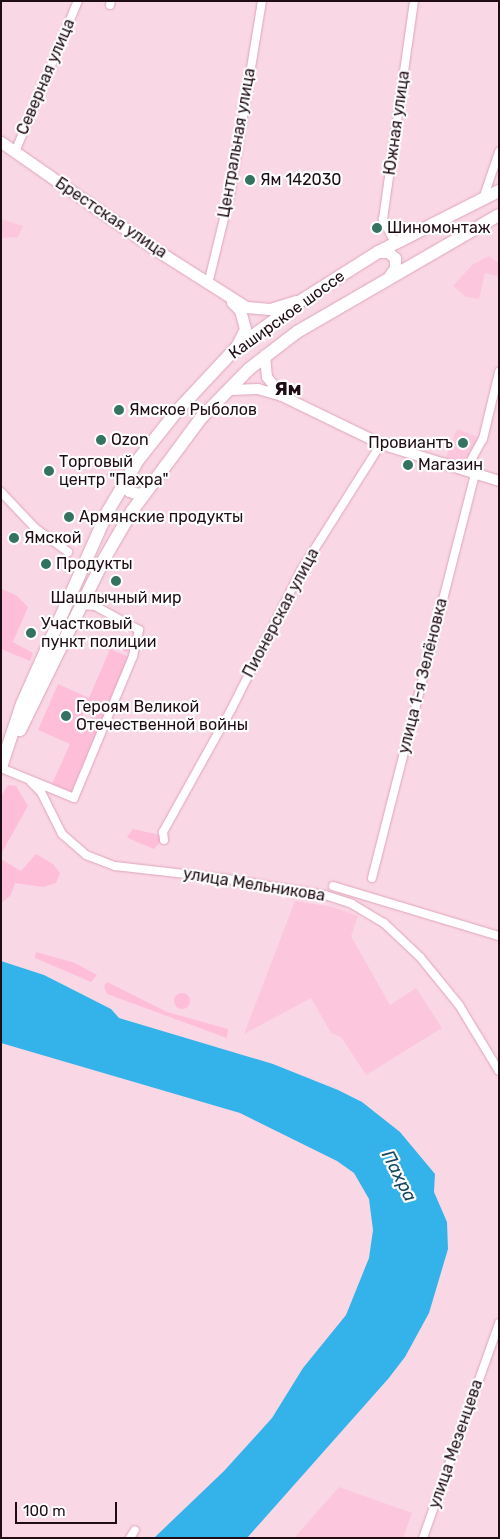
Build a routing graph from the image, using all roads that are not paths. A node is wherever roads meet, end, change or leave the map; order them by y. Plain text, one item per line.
1 (78, 1) edge
2 (262, 1) edge
3 (414, 1) edge
4 (1, 142) edge
5 (15, 152) junction
6 (499, 152) edge
7 (494, 194) edge
8 (499, 215) edge
9 (395, 243) junction
10 (378, 252) junction
11 (390, 275) junction
12 (208, 284) junction
13 (222, 292) junction
14 (313, 293) junction
15 (235, 349) junction
16 (265, 355) junction
17 (499, 372) edge
18 (229, 390) junction
19 (282, 396) junction
20 (381, 444) junction
21 (465, 471) junction
22 (128, 474) junction
23 (475, 475) junction
24 (499, 481) edge
25 (147, 490) junction
26 (1, 492) edge
27 (68, 552) dead end
28 (80, 605) junction
29 (1, 768) edge
30 (30, 781) junction
31 (164, 840) dead end
32 (372, 878) dead end
33 (333, 886) dead end
34 (499, 936) edge
35 (499, 1071) edge
36 (499, 1323) edge
37 (135, 1530) dead end
38 (130, 1538) edge
39 (423, 1538) edge

1 - 5 street, Северная улица
2 - 12 street, Центральная улица
3 - 9 street, Южная улица
4 - 5 main road, Брестская улица
5 - 12 main road, Брестская улица
6 - 7 street
7 - 9 main road, Каширское шоссе
8 - 11 main road, Каширское шоссе
9 - 10 main road, Каширское шоссе
10 - 11 main road
10 - 14 main road, Каширское шоссе
11 - 16 main road, Каширское шоссе
12 - 13 main road, Брестская улица
13 - 14 main road, Брестская улица
13 - 15 main road, Брестская улица
14 - 15 main road, Каширское шоссе
15 - 22 main road, Каширское шоссе
16 - 18 main road, Каширское шоссе
16 - 19 street
17 - 21 street
18 - 19 street
18 - 25 main road, Каширское шоссе
19 - 20 street
20 - 21 street
20 - 31 street, Пионерская улица
21 - 23 street
22 - 25 main road
22 - 29 main road, Каширское шоссе
23 - 24 street
23 - 32 street, улица 1-я Зелёновка
25 - 28 main road, Каширское шоссе
26 - 27 street
28 - 29 main road, Каширское шоссе
28 - 30 street
29 - 30 street
30 - 35 street, улица Мельникова
33 - 34 street
36 - 39 street, улица Мезенцева
37 - 38 street

